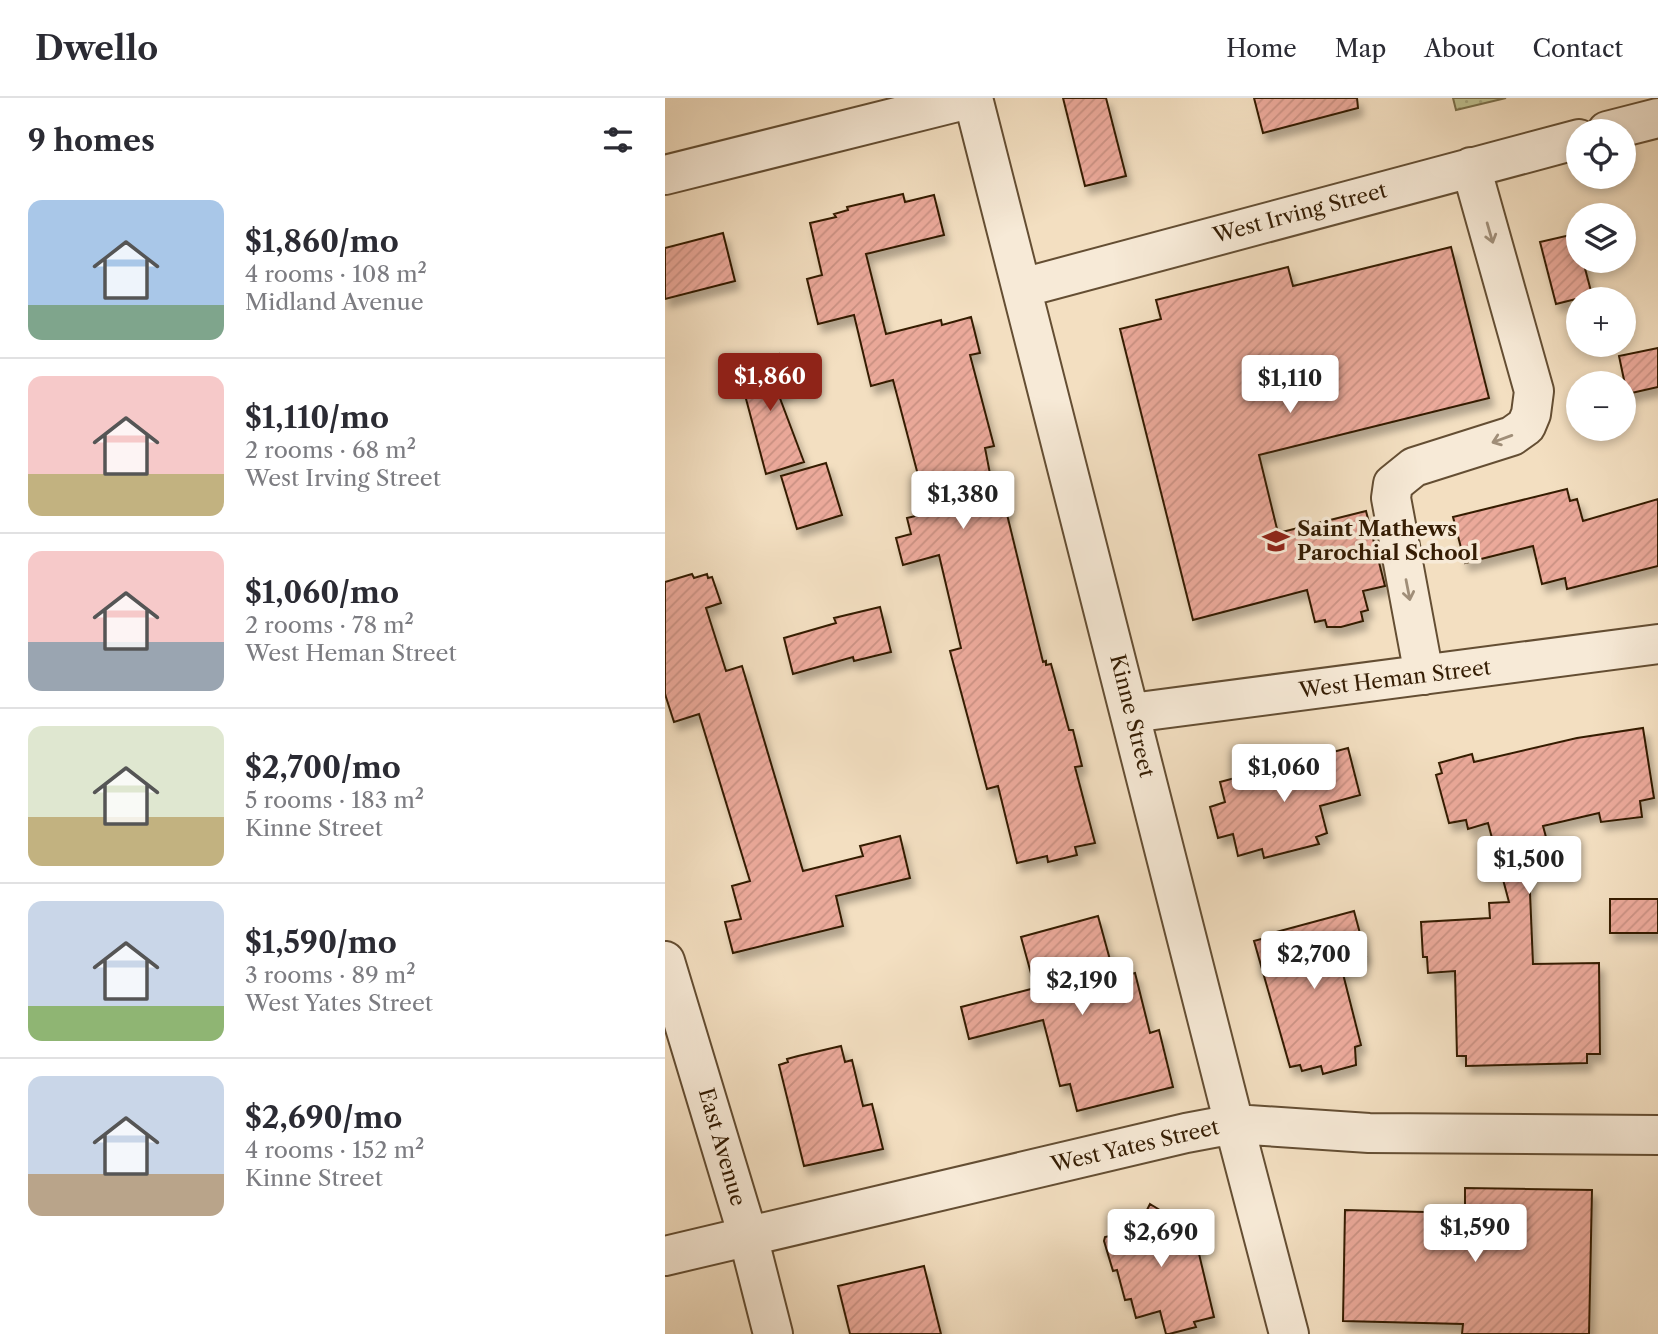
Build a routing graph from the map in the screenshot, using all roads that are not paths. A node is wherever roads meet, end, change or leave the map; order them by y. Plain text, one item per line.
1 (973, 98) edge
2 (1658, 118) edge
3 (1636, 124) edge
4 (1566, 142) edge
5 (1471, 167) junction
6 (665, 175) edge
7 (1022, 288) junction
8 (1658, 644) edge
9 (1424, 675) junction
10 (1131, 713) junction
11 (665, 961) edge
12 (1234, 1124) junction
13 (1658, 1135) edge
14 (748, 1236) junction
15 (665, 1256) edge
16 (773, 1334) edge
17 (1289, 1334) edge

1 - 6 street
1 - 7 street, Kinne Street
2 - 3 street
4 - 5 street, West Irving Street
5 - 7 street, West Irving Street
5 -> 9 street
7 - 10 street, Kinne Street
8 - 9 street, West Heman Street
9 - 10 street, West Heman Street
10 - 12 street, Kinne Street
11 - 14 street, East Avenue
12 - 13 street, West Yates Street
12 - 14 street, West Yates Street
12 - 17 street, Kinne Street
14 - 15 street, West Yates Street
14 - 16 street, East Avenue

